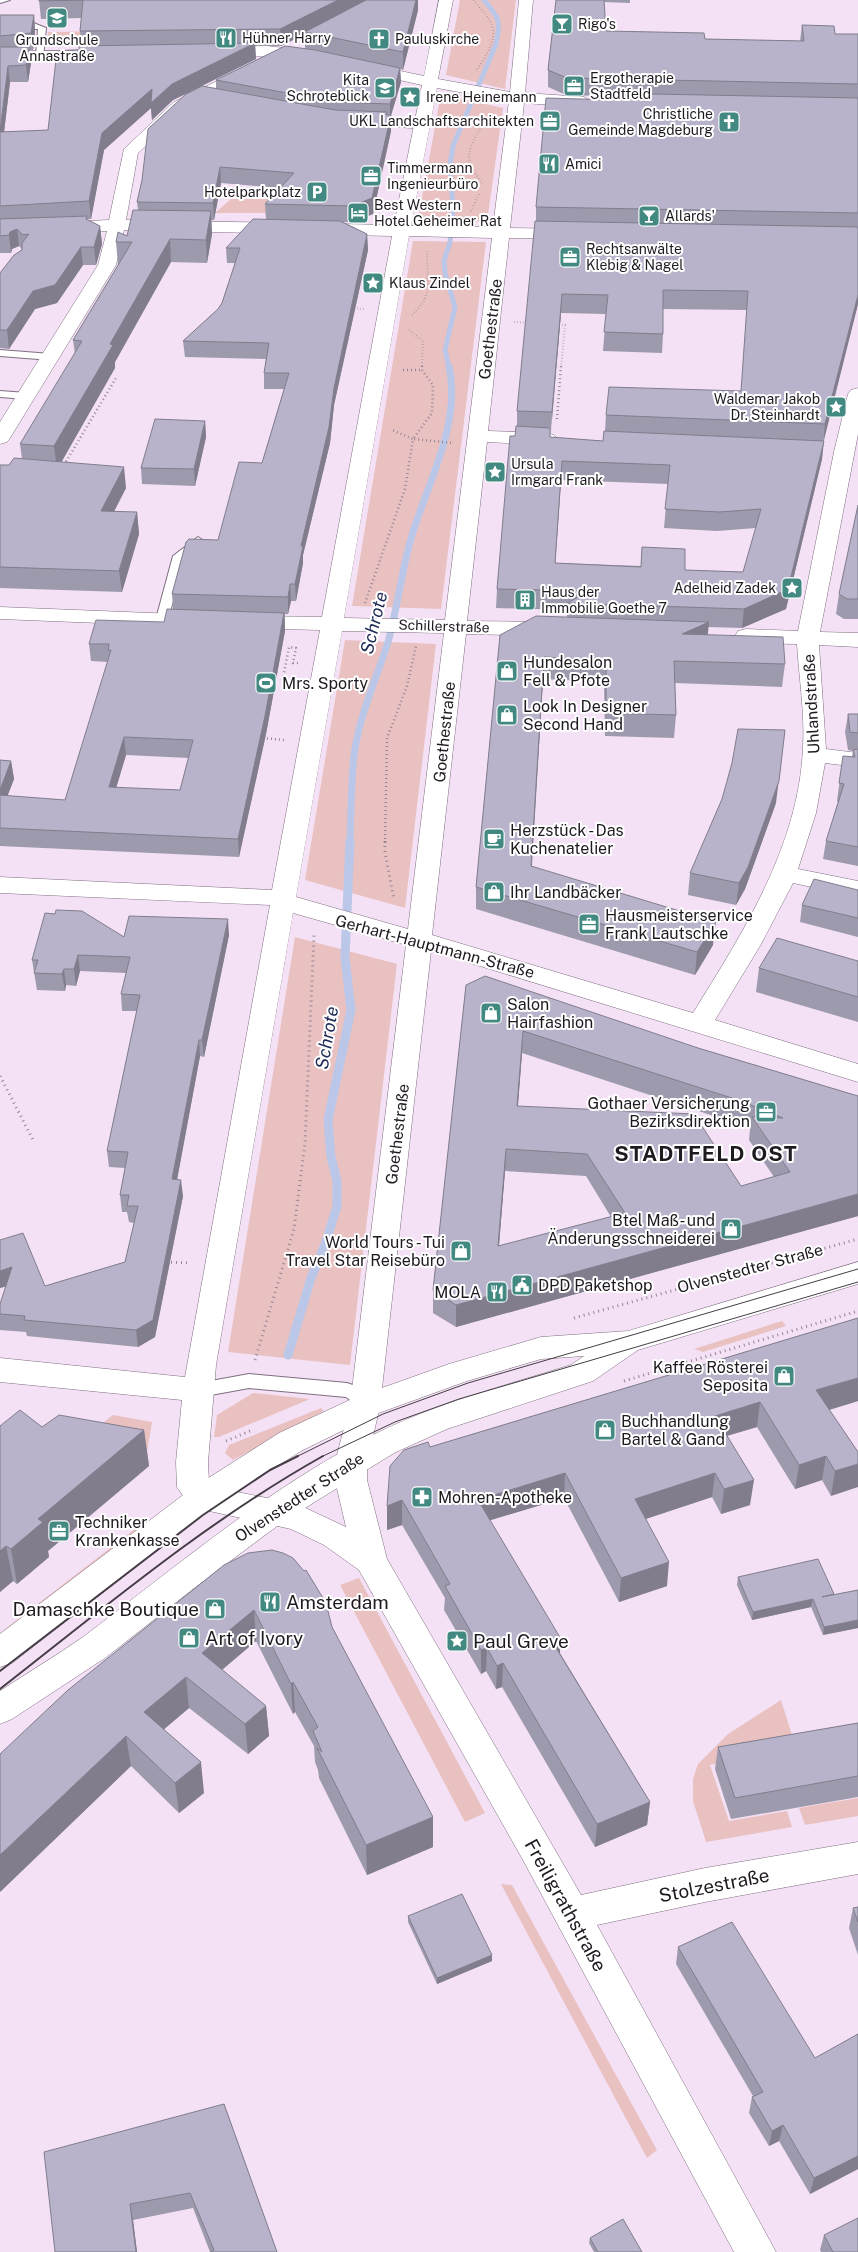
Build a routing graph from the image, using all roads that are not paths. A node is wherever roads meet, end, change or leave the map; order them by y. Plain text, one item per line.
1 (0, 0) edge
2 (6, 0) edge
3 (446, 0) edge
4 (526, 0) edge
5 (0, 26) edge
6 (308, 41) edge
7 (199, 52) edge
8 (286, 52) junction
9 (111, 54) edge
10 (40, 56) junction
11 (0, 57) edge
12 (324, 59) edge
13 (349, 65) edge
14 (430, 82) junction
15 (517, 97) junction
16 (597, 103) edge
17 (362, 122) edge
18 (422, 124) junction
19 (117, 225) junction
20 (0, 230) edge
21 (402, 230) junction
22 (501, 233) junction
23 (586, 234) edge
24 (0, 353) edge
25 (51, 357) junction
26 (0, 394) edge
27 (858, 394) edge
28 (26, 396) junction
29 (5, 422) edge
30 (0, 438) edge
31 (467, 440) junction
32 (560, 440) edge
33 (842, 452) edge
34 (198, 542) edge
35 (0, 613) edge
36 (162, 620) junction
37 (332, 624) junction
38 (456, 627) junction
39 (567, 630) edge
40 (730, 636) edge
41 (808, 638) junction
42 (858, 640) edge
43 (815, 755) junction
44 (858, 760) edge
45 (785, 874) junction
46 (0, 885) edge
47 (858, 889) edge
48 (282, 902) junction
49 (420, 940) junction
50 (700, 1024) junction
51 (858, 1073) edge
52 (858, 1273) edge
53 (628, 1342) junction
54 (0, 1370) edge
55 (200, 1390) junction
56 (365, 1406) junction
57 (351, 1462) junction
58 (202, 1498) junction
59 (273, 1512) junction
60 (371, 1562) junction
61 (0, 1653) edge
62 (0, 1709) edge
63 (858, 1858) edge
64 (572, 1914) junction
65 (756, 2252) edge

1 - 2 lane
3 - 14 street
4 - 15 street, Goethestraße
5 - 10 lane
6 - 8 street
7 - 8 street
8 - 12 street
8 - 19 street
9 - 10 street
10 - 11 street
13 - 14 street
14 - 15 street
14 - 18 street
15 - 16 street
15 - 22 street, Goethestraße
17 - 18 lane
18 - 21 street
19 - 20 street
19 - 21 street
19 - 25 street
21 - 22 street
21 - 37 street
22 - 23 street
22 - 31 street, Goethestraße
24 - 25 lane
25 - 28 street
26 - 28 lane
27 - 33 street, Uhlandstraße
28 - 29 street
29 - 30 street
31 - 32 street
31 - 38 street, Goethestraße
33 - 41 street, Uhlandstraße
34 - 36 lane
35 - 36 street, Schillerstraße
36 - 37 street, Schillerstraße
37 - 38 street, Schillerstraße
37 - 48 street
38 - 39 street, Schillerstraße
38 - 49 street, Goethestraße
40 - 41 street
41 - 42 street
41 - 43 street, Uhlandstraße
43 - 44 street
43 - 45 street, Uhlandstraße
45 - 47 street
45 - 50 street, Uhlandstraße
46 - 48 street, Gerhart-Hauptmann-Straße
48 - 49 street, Gerhart-Hauptmann-Straße
48 - 55 street
49 - 50 street, Gerhart-Hauptmann-Straße
49 - 56 street, Goethestraße
50 - 51 street, Gerhart-Hauptmann-Straße
52 - 53 street, Olvenstedter Straße
53 - 56 street, Olvenstedter Straße
53 - 57 street, Olvenstedter Straße
54 - 55 street
55 - 56 lane
55 - 58 street
56 - 57 street, Goethestraße
56 - 58 street, Olvenstedter Straße
57 - 59 street, Olvenstedter Straße
57 - 60 street, Freiligrathstraße
58 - 59 street
58 - 61 street, Olvenstedter Straße
59 - 60 street, Freiligrathstraße
59 - 62 street, Olvenstedter Straße
60 - 64 street, Freiligrathstraße
63 - 64 street, Stolzestraße
64 - 65 street, Freiligrathstraße

